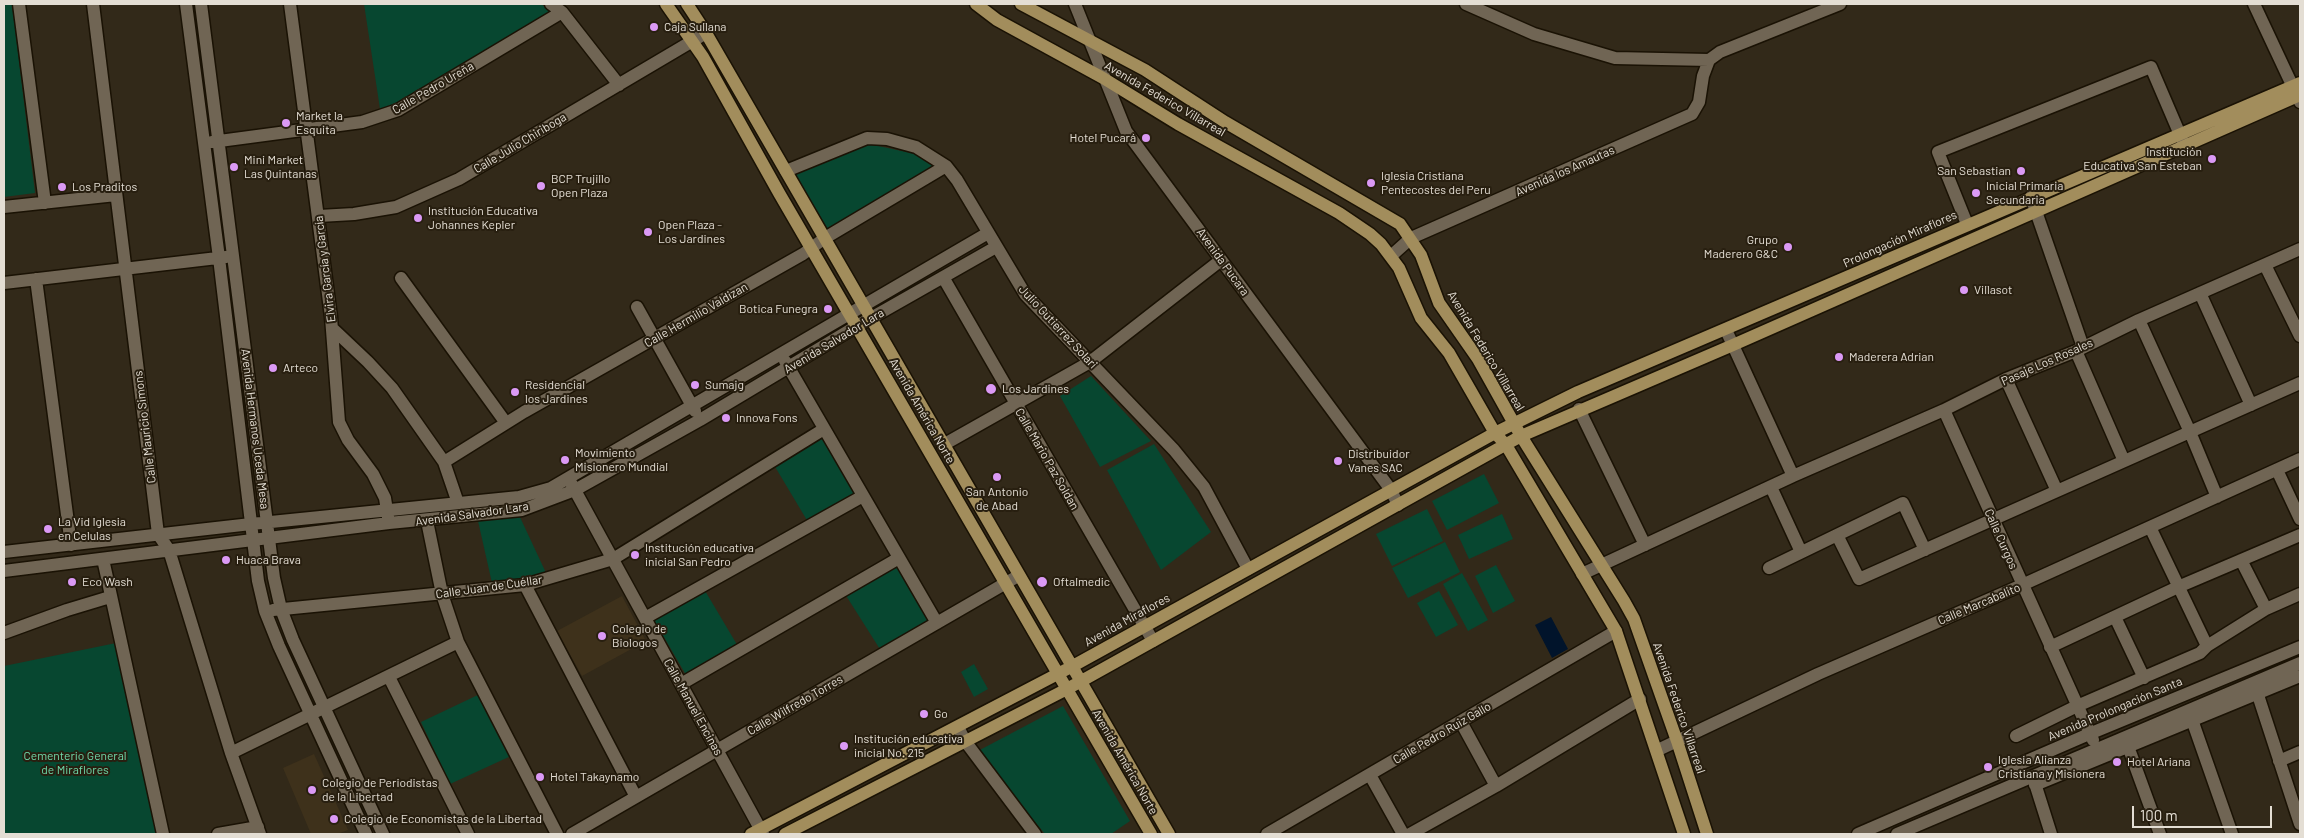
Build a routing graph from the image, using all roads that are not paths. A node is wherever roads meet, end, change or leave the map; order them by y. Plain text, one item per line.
1 (19, 4) edge
2 (93, 4) edge
3 (186, 4) edge
4 (201, 4) edge
5 (290, 4) edge
6 (551, 4) edge
7 (666, 4) edge
8 (687, 4) edge
9 (976, 4) edge
10 (1021, 4) edge
11 (1075, 4) edge
12 (1466, 4) edge
13 (1840, 4) edge
14 (2254, 4) edge
15 (562, 12) junction
16 (706, 33) junction
17 (693, 41) junction
18 (1090, 41) junction
19 (1709, 60) junction
20 (1103, 78) junction
21 (619, 85) junction
22 (2298, 93) edge
23 (305, 130) junction
24 (2180, 134) junction
25 (219, 141) junction
26 (203, 143) junction
27 (2185, 146) junction
28 (946, 166) junction
29 (786, 171) junction
30 (116, 195) junction
31 (2031, 197) junction
32 (45, 203) junction
33 (4, 207) edge
34 (2036, 211) junction
35 (319, 216) junction
36 (1967, 224) junction
37 (988, 233) junction
38 (825, 238) junction
39 (1411, 238) junction
40 (996, 247) junction
41 (811, 248) junction
42 (2300, 249) edge
43 (233, 256) junction
44 (1391, 256) junction
45 (219, 258) junction
46 (1221, 260) junction
47 (2265, 264) junction
48 (126, 268) junction
49 (943, 277) junction
50 (400, 278) dead end
51 (36, 279) junction
52 (4, 283) edge
53 (2200, 293) junction
54 (863, 305) junction
55 (637, 307) dead end
56 (849, 313) junction
57 (870, 319) junction
58 (2139, 320) junction
59 (856, 326) junction
60 (332, 328) junction
61 (1726, 330) junction
62 (2300, 336) edge
63 (655, 339) junction
64 (1733, 345) junction
65 (2079, 349) junction
66 (780, 353) junction
67 (1090, 362) junction
68 (788, 368) junction
69 (2006, 379) junction
70 (2300, 383) edge
71 (692, 405) junction
72 (1016, 405) junction
73 (2251, 405) junction
74 (1579, 409) junction
75 (253, 410) junction
76 (1944, 410) junction
77 (237, 412) junction
78 (700, 420) junction
79 (506, 423) junction
80 (824, 429) junction
81 (1518, 430) junction
82 (2190, 432) junction
83 (1495, 433) junction
84 (942, 445) junction
85 (1506, 445) junction
86 (2300, 459) edge
87 (2124, 461) junction
88 (444, 462) junction
89 (2278, 470) junction
90 (1793, 476) junction
91 (571, 484) junction
92 (1771, 487) junction
93 (1391, 490) junction
94 (2057, 491) junction
95 (863, 496) junction
96 (2218, 497) junction
97 (458, 503) junction
98 (1398, 505) junction
99 (387, 510) junction
100 (2300, 519) edge
101 (427, 520) junction
102 (1992, 520) junction
103 (267, 522) junction
104 (389, 523) junction
105 (251, 524) junction
106 (2150, 528) junction
107 (158, 534) junction
108 (1837, 535) junction
109 (2300, 535) edge
110 (269, 539) junction
111 (253, 540) junction
112 (71, 545) junction
113 (1645, 545) junction
114 (169, 550) junction
115 (1925, 550) junction
116 (4, 552) edge
117 (1801, 552) junction
118 (103, 558) junction
119 (898, 558) junction
120 (613, 559) junction
121 (2241, 560) junction
122 (1602, 565) junction
123 (1252, 567) junction
124 (1769, 568) dead end
125 (4, 571) edge
126 (1582, 574) junction
127 (1018, 576) junction
128 (1264, 579) junction
129 (1005, 584) junction
130 (525, 585) junction
131 (2022, 585) junction
132 (2178, 587) junction
133 (442, 594) junction
134 (2300, 594) edge
135 (110, 597) junction
136 (2266, 608) junction
137 (281, 609) junction
138 (265, 611) junction
139 (2115, 617) junction
140 (645, 618) junction
141 (936, 623) junction
142 (1145, 626) junction
143 (1616, 631) junction
144 (4, 633) edge
145 (1153, 641) junction
146 (458, 642) junction
147 (2207, 646) junction
148 (2050, 647) junction
149 (2300, 647) edge
150 (2300, 663) edge
151 (1071, 667) junction
152 (2249, 668) junction
153 (1058, 674) junction
154 (2300, 676) edge
155 (388, 678) junction
156 (2144, 678) junction
157 (1079, 682) junction
158 (681, 684) junction
159 (1067, 689) junction
160 (2256, 689) junction
161 (1640, 699) junction
162 (2077, 706) junction
163 (324, 708) junction
164 (310, 715) junction
165 (2190, 715) junction
166 (1461, 722) junction
167 (958, 728) junction
168 (2089, 734) junction
169 (2016, 736) dead end
170 (965, 741) junction
171 (1677, 741) junction
172 (2126, 741) junction
173 (2098, 748) junction
174 (717, 750) junction
175 (1658, 750) junction
176 (2300, 752) edge
177 (231, 753) junction
178 (2279, 761) junction
179 (2028, 762) junction
180 (1370, 775) junction
181 (2034, 781) junction
182 (1496, 786) junction
183 (636, 797) junction
184 (2300, 822) edge
185 (259, 831) edge
186 (758, 833) edge
187 (163, 834) edge
188 (218, 834) edge
189 (366, 834) edge
190 (383, 834) edge
191 (468, 834) edge
192 (557, 834) edge
193 (572, 834) edge
194 (785, 834) edge
195 (1035, 834) edge
196 (1151, 834) edge
197 (1169, 834) edge
198 (1267, 834) edge
199 (1403, 834) edge
200 (1410, 834) edge
201 (1684, 834) edge
202 (1706, 834) edge
203 (1858, 834) edge
204 (1897, 834) edge
205 (2051, 834) edge
206 (2160, 834) edge
207 (2232, 834) edge

1 - 32 street
2 - 30 street, Calle Mauricio Simons
3 - 26 street, Avenida Hermanos Uceda Mesa
4 - 25 street, Avenida Hermanos Uceda Mesa
5 - 23 street, Elvira García y García
6 - 15 street
7 - 17 main road, Avenida América Norte
8 - 16 main road, Avenida América Norte
9 - 20 main road, Avenida Federico Villarreal
10 - 18 main road, Avenida Federico Villarreal
11 - 18 street, Avenida Pucara
12 - 19 street
13 - 19 street
14 - 22 street
15 - 21 street
15 - 23 street, Calle Pedro Ureña
16 - 17 street, Calle Julio Chiriboga
16 - 29 main road, Avenida América Norte
17 - 21 street, Calle Julio Chiriboga
17 - 41 main road, Avenida América Norte
18 - 20 street, Avenida Pucara
18 - 39 main road, Avenida Federico Villarreal
19 - 39 street, Avenida los Amautas
20 - 44 main road, Avenida Federico Villarreal
20 - 46 street, Avenida Pucara
21 - 35 street, Calle Julio Chiriboga
22 - 24 main road, Prolongación Miraflores
22 - 27 main road
23 - 25 street, Calle Pedro Ureña
23 - 35 street, Elvira García y García
24 - 27 street
24 - 31 main road, Prolongación Miraflores
24 - 36 street
25 - 26 street, Calle Pedro Ureña
25 - 43 street, Avenida Hermanos Uceda Mesa
26 - 45 street, Avenida Hermanos Uceda Mesa
27 - 34 main road
28 - 29 street, Julio Gutierrez Solari
28 - 37 street, Julio Gutierrez Solari
28 - 38 street, Calle Hermilio Valdizan
29 - 38 main road, Avenida América Norte
30 - 32 street
30 - 48 street, Calle Mauricio Simons
31 - 34 street
31 - 36 main road, Prolongación Miraflores
32 - 33 street
34 - 64 main road
34 - 65 street
35 - 60 street, Elvira García y García
36 - 61 main road, Prolongación Miraflores
37 - 40 street, Julio Gutierrez Solari
37 - 54 street, Avenida Salvador Lara
38 - 41 street, Calle Hermilio Valdizan
38 - 54 main road, Avenida América Norte
39 - 44 street, Avenida los Amautas
39 - 81 main road, Avenida Federico Villarreal
40 - 49 street, Avenida Salvador Lara
40 - 67 street, Julio Gutierrez Solari
41 - 56 main road, Avenida América Norte
41 - 63 street, Calle Hermilio Valdizan
42 - 47 street, Pasaje Los Rosales
43 - 45 street
43 - 75 street, Avenida Hermanos Uceda Mesa
44 - 83 main road, Avenida Federico Villarreal
45 - 48 street
45 - 77 street, Avenida Hermanos Uceda Mesa
46 - 67 street
46 - 93 street, Avenida Pucara
47 - 53 street, Pasaje Los Rosales
47 - 62 street
48 - 51 street
48 - 107 street, Calle Mauricio Simons
49 - 57 street, Avenida Salvador Lara
49 - 72 street, Calle Mario Paz Soldan
50 - 79 street
51 - 52 street
51 - 112 street
53 - 58 street, Pasaje Los Rosales
53 - 73 street
54 - 56 street, Avenida Salvador Lara
54 - 57 main road, Avenida América Norte
55 - 63 street
56 - 59 main road, Avenida América Norte
56 - 66 street, Avenida Salvador Lara
57 - 59 street, Avenida Salvador Lara
57 - 84 main road, Avenida América Norte
58 - 65 street, Pasaje Los Rosales
58 - 82 street
59 - 68 street, Avenida Salvador Lara
59 - 129 main road, Avenida América Norte
60 - 88 street
60 - 99 street, Elvira García y García
61 - 64 street
61 - 81 main road, Prolongación Miraflores
63 - 71 street
63 - 79 street, Calle Hermilio Valdizan
64 - 74 main road
64 - 90 street
65 - 69 street, Pasaje Los Rosales
65 - 87 street
66 - 68 street
66 - 71 street, Avenida Salvador Lara
67 - 72 street
67 - 123 street, Julio Gutierrez Solari
68 - 78 street, Avenida Salvador Lara
68 - 80 street
69 - 76 street, Pasaje Los Rosales
69 - 94 street
70 - 73 street
71 - 78 street
71 - 91 street, Avenida Salvador Lara
72 - 84 street
72 - 142 street, Calle Mario Paz Soldan
73 - 82 street
74 - 81 main road
74 - 113 street
75 - 77 street
75 - 103 street, Avenida Hermanos Uceda Mesa
76 - 90 street, Pasaje Los Rosales
76 - 102 street, Calle Curgos
77 - 105 street, Avenida Hermanos Uceda Mesa
78 - 91 street, Avenida Salvador Lara
79 - 88 street, Calle Hermilio Valdizan
80 - 95 street
80 - 120 street, Calle Juan de Cuéllar
81 - 83 main road, Avenida Miraflores
81 - 85 main road
81 - 122 main road, Avenida Federico Villarreal
82 - 87 street
82 - 96 street
83 - 85 main road
83 - 93 main road, Avenida Miraflores
84 - 127 main road, Avenida América Norte
85 - 98 main road
85 - 126 main road
86 - 89 street, Calle Marcabalito
87 - 94 street
88 - 97 street
89 - 96 street, Calle Marcabalito
89 - 100 street
90 - 92 street, Pasaje Los Rosales
91 - 97 street, Avenida Salvador Lara
91 - 101 street, Avenida Salvador Lara
91 - 120 street, Calle Manuel Encinas
92 - 113 street, Pasaje Los Rosales
92 - 117 street
93 - 98 street, Avenida Pucara
93 - 123 main road, Avenida Miraflores
94 - 102 street
95 - 119 street
95 - 140 street
96 - 106 street, Calle Marcabalito
97 - 99 street, Avenida Salvador Lara
98 - 128 main road
99 - 103 street, Avenida Salvador Lara
99 - 104 street, Elvira García y García
101 - 104 street, Avenida Salvador Lara
101 - 133 street
102 - 115 street
102 - 131 street, Calle Curgos
103 - 105 street, Avenida Salvador Lara
103 - 110 street, Avenida Hermanos Uceda Mesa
104 - 110 street, Avenida Salvador Lara
105 - 107 street, Avenida Salvador Lara
105 - 111 street, Avenida Hermanos Uceda Mesa
106 - 131 street, Calle Marcabalito
106 - 132 street
107 - 112 street, Avenida Salvador Lara
107 - 114 street, Calle Mauricio Simons
108 - 115 street
108 - 115 street
108 - 117 street
109 - 121 street
110 - 111 street, Avenida Salvador Lara
110 - 137 street, Avenida Hermanos Uceda Mesa
111 - 114 street, Avenida Salvador Lara
111 - 138 street, Avenida Hermanos Uceda Mesa
112 - 116 street, Avenida Salvador Lara
113 - 122 street, Pasaje Los Rosales
114 - 118 street, Avenida Salvador Lara
114 - 177 street, Calle Mauricio Simons
117 - 124 street
118 - 125 street, Avenida Salvador Lara
118 - 135 street
119 - 141 street
119 - 158 street
120 - 130 street, Calle Juan de Cuéllar
120 - 140 street, Calle Manuel Encinas
121 - 132 street
121 - 136 street
122 - 126 street, Pasaje Los Rosales
122 - 171 main road, Avenida Federico Villarreal
123 - 128 main road
123 - 142 main road, Avenida Miraflores
126 - 143 main road
127 - 129 street, Calle Wilfredo Torres
127 - 151 main road, Avenida América Norte
128 - 145 main road
129 - 141 street, Calle Wilfredo Torres
129 - 153 main road, Avenida América Norte
130 - 133 street, Calle Juan de Cuéllar
130 - 183 street
131 - 148 street, Calle Curgos
131 - 171 street, Calle Marcabalito
132 - 139 street
132 - 147 street
133 - 137 street, Calle Juan de Cuéllar
133 - 146 street
134 - 136 street
135 - 144 street
135 - 187 street
136 - 147 street
137 - 138 street, Calle Juan de Cuéllar
137 - 163 street, Avenida Hermanos Uceda Mesa
138 - 164 street, Avenida Hermanos Uceda Mesa
139 - 148 street
139 - 156 street
140 - 158 street, Calle Manuel Encinas
141 - 174 street, Calle Wilfredo Torres
142 - 145 street, Calle Mario Paz Soldan
142 - 151 main road, Avenida Miraflores
143 - 161 main road
143 - 166 street, Calle Pedro Ruiz Gallo
145 - 157 main road
146 - 155 street
146 - 192 street
147 - 156 street
148 - 162 street, Calle Curgos
149 - 152 street, Avenida Prolongación Santa
150 - 160 street
151 - 153 main road, Avenida Miraflores
151 - 157 main road, Avenida América Norte
152 - 160 street
152 - 168 street, Avenida Prolongación Santa
153 - 159 main road, Avenida América Norte
153 - 167 main road, Avenida Miraflores
154 - 160 street
155 - 163 street
155 - 191 street
156 - 162 street
157 - 159 main road
157 - 197 main road, Avenida América Norte
158 - 174 street, Calle Manuel Encinas
159 - 170 main road
159 - 196 main road, Avenida América Norte
160 - 165 street
160 - 178 street
161 - 175 main road
161 - 182 street
162 - 168 street, Calle Curgos
162 - 169 street
163 - 164 street
163 - 190 street, Avenida Hermanos Uceda Mesa
164 - 177 street
164 - 189 street, Avenida Hermanos Uceda Mesa
165 - 172 street
165 - 207 street
166 - 180 street, Calle Pedro Ruiz Gallo
166 - 182 street
167 - 170 street
167 - 186 main road, Avenida Miraflores
168 - 173 street, Calle Curgos
168 - 179 street, Avenida Prolongación Santa
170 - 194 main road
170 - 195 street
171 - 175 street, Calle Marcabalito
171 - 202 main road, Avenida Federico Villarreal
172 - 173 street
172 - 181 street
172 - 206 street
173 - 181 street
174 - 183 street, Calle Wilfredo Torres
174 - 186 street, Calle Manuel Encinas
175 - 201 main road
176 - 178 street
177 - 185 street, Calle Mauricio Simons
178 - 184 street
179 - 181 street
179 - 203 street, Avenida Prolongación Santa
180 - 198 street, Calle Pedro Ruiz Gallo
180 - 199 street
181 - 204 street
181 - 205 street
182 - 200 street
183 - 193 street, Calle Wilfredo Torres
185 - 188 street

